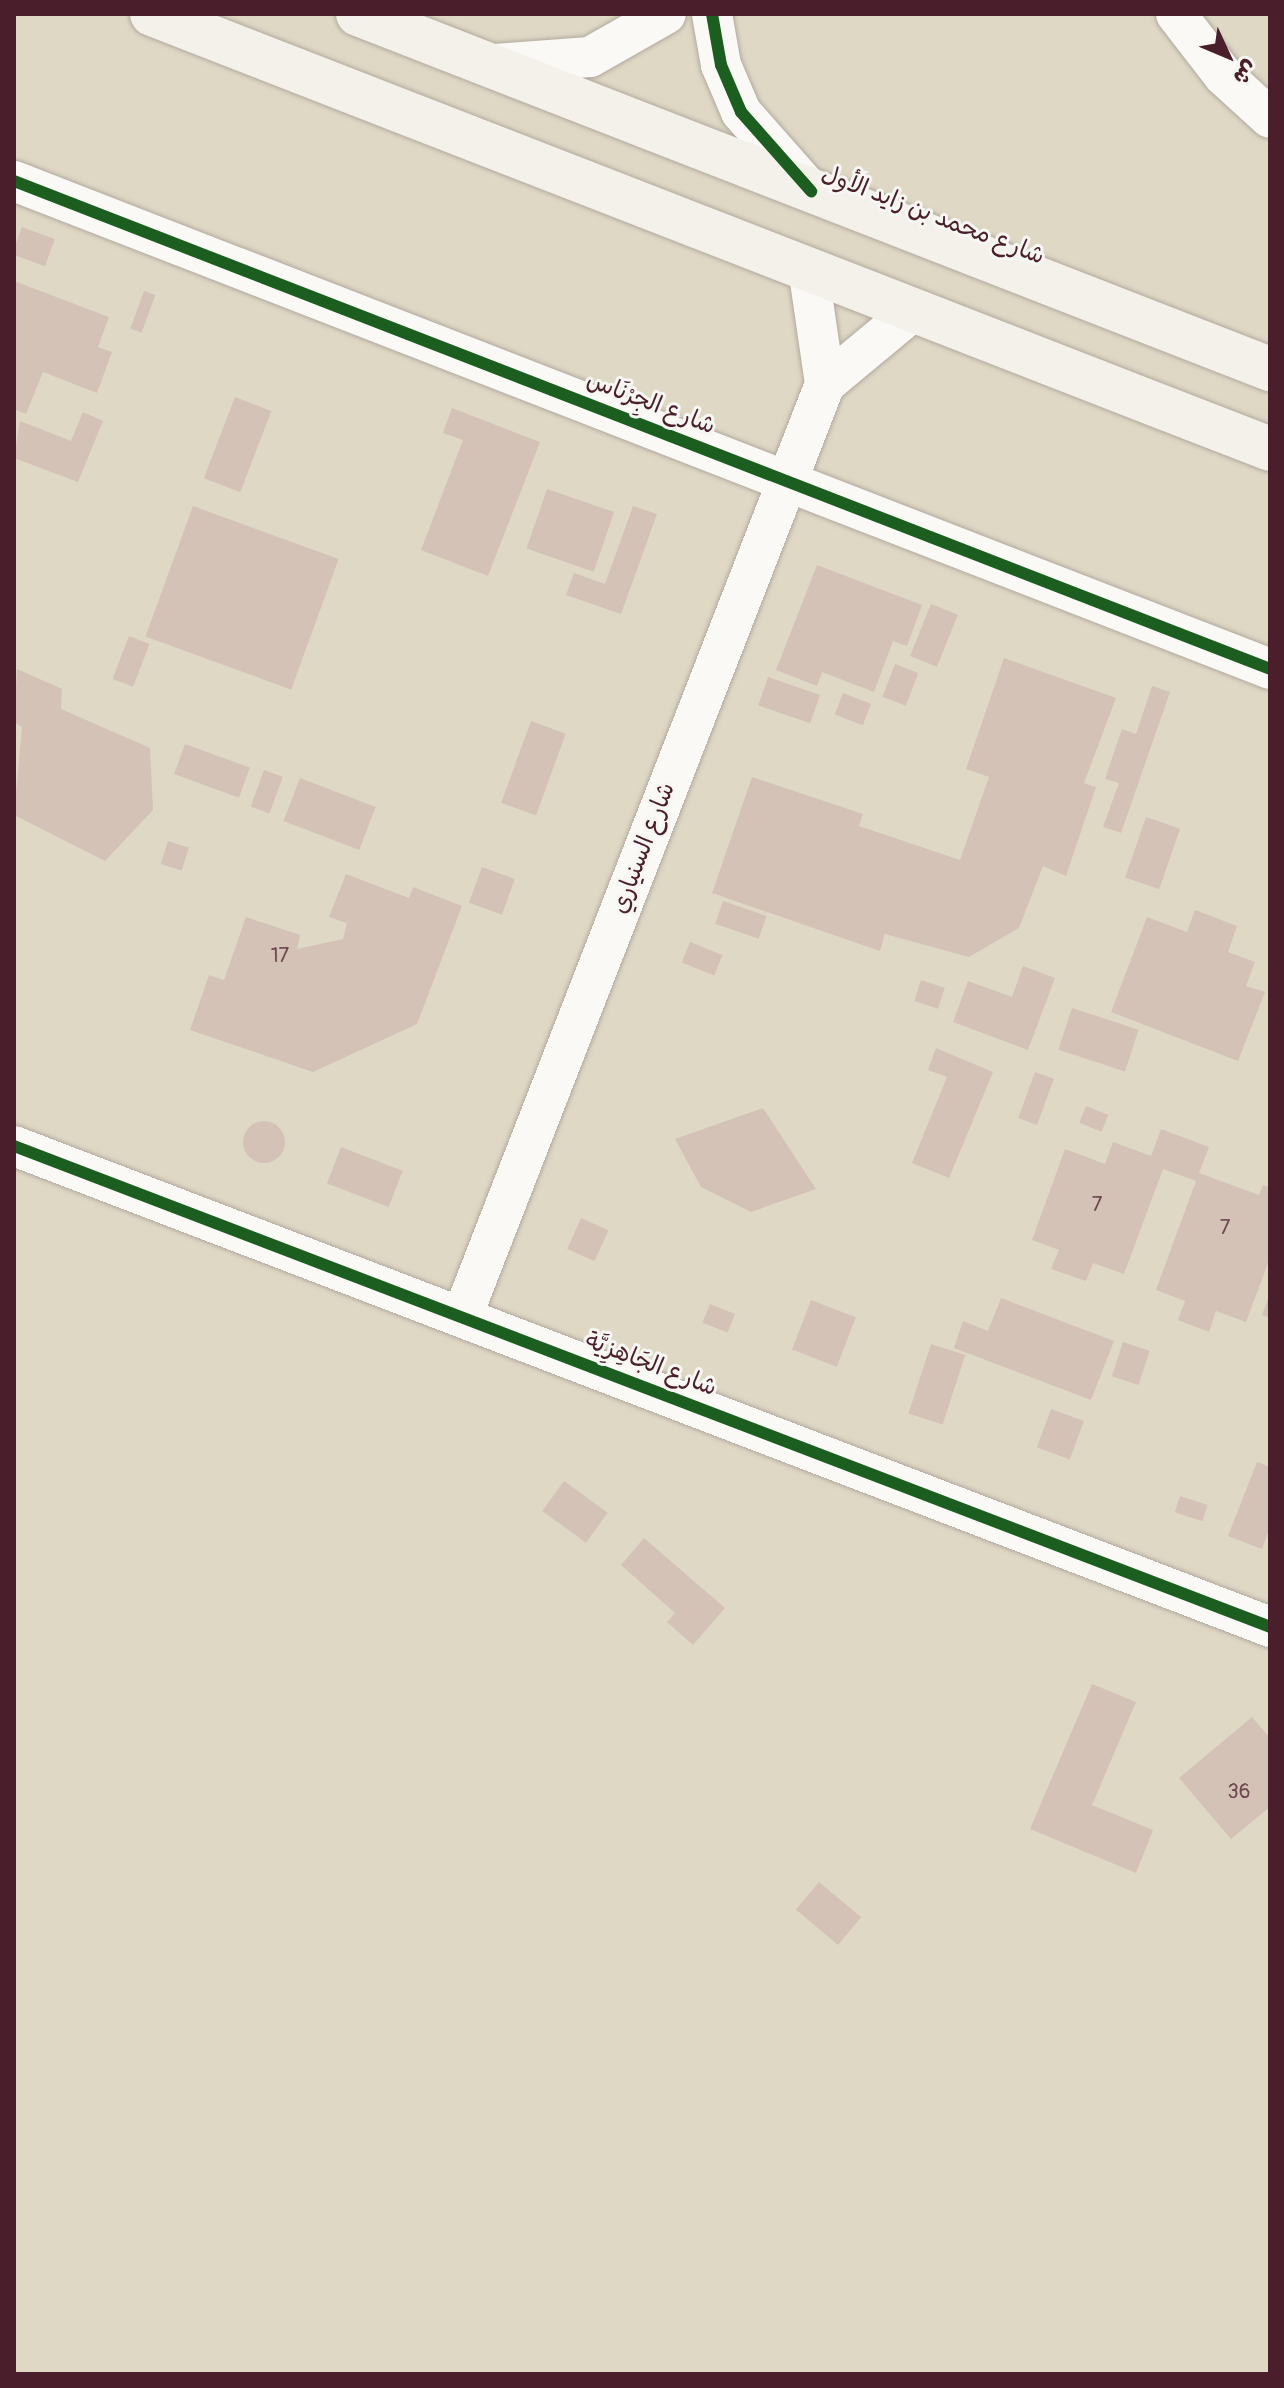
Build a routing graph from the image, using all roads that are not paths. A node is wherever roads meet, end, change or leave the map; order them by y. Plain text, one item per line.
1 (152, 14) edge
2 (358, 14) edge
3 (666, 14) edge
4 (712, 14) edge
5 (1176, 14) edge
6 (483, 63) junction
7 (1270, 118) edge
8 (14, 181) edge
9 (811, 191) junction
10 (809, 274) junction
11 (913, 311) junction
12 (1270, 369) edge
13 (825, 384) junction
14 (1270, 449) edge
15 (786, 478) junction
16 (1270, 669) edge
17 (14, 1146) edge
18 (463, 1314) junction
19 (1270, 1627) edge

1 - 10 main road
2 - 6 main road, شارع محمد بن زايد الأول
3 - 6 street
4 - 9 street
5 - 7 street
6 - 9 main road, شارع محمد بن زايد الأول
8 - 15 street, شارع الجِرْنَاس
9 - 12 main road, شارع محمد بن زايد الأول
10 - 11 main road
10 - 13 street
11 - 13 street, شارع السنياري
11 - 14 main road
13 - 15 street, شارع السنياري
15 - 16 street, شارع الجِرْنَاس
15 - 18 street, شارع السنياري
17 - 18 street, شارع الجَاهِزِيَّة
18 - 19 street, شارع الجَاهِزِيَّة

